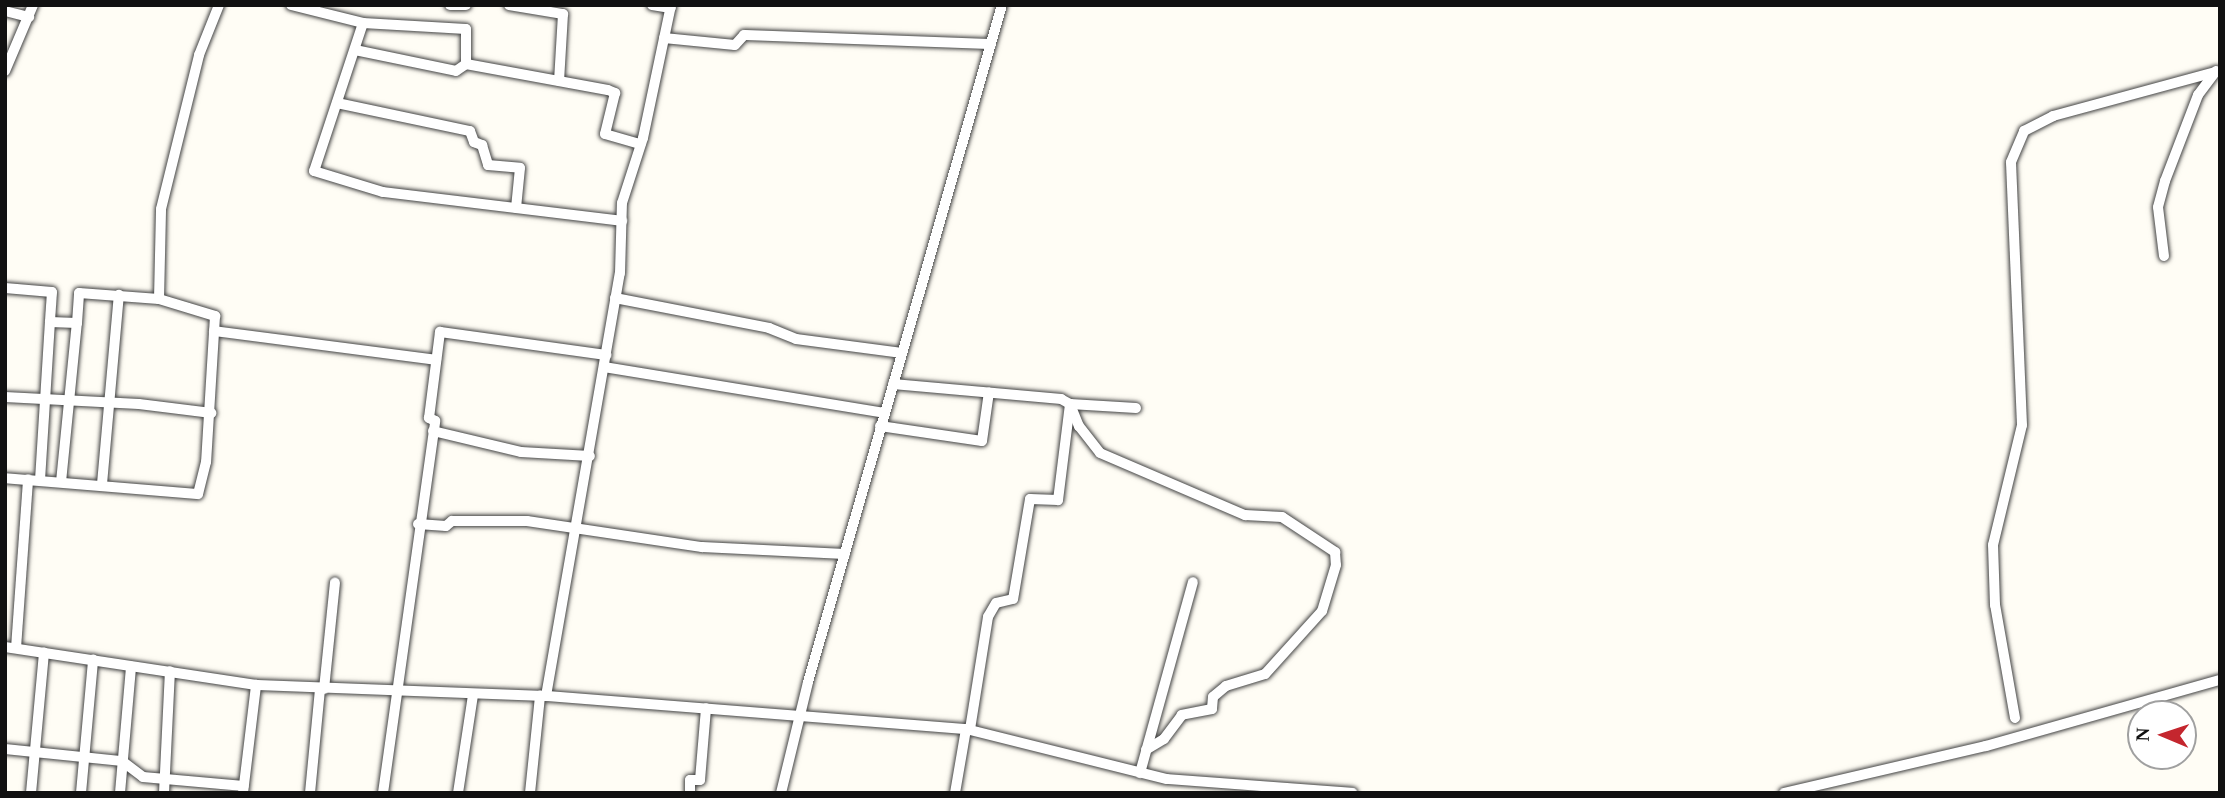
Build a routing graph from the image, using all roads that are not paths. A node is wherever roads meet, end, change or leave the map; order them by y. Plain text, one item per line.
1 (33, 5) edge
2 (219, 5) edge
3 (291, 5) edge
4 (450, 5) edge
5 (466, 5) edge
6 (509, 5) edge
7 (652, 5) edge
8 (1002, 5) edge
9 (671, 6) edge
10 (5, 11) edge
11 (29, 17) junction
12 (363, 23) junction
13 (664, 38) junction
14 (991, 44) junction
15 (355, 50) junction
16 (466, 64) junction
17 (2217, 70) edge
18 (5, 71) edge
19 (559, 81) junction
20 (337, 103) junction
21 (641, 144) junction
22 (516, 208) junction
23 (622, 221) junction
24 (2164, 256) dead end
25 (5, 288) edge
26 (118, 295) junction
27 (615, 298) junction
28 (159, 299) junction
29 (50, 322) junction
30 (77, 323) junction
31 (214, 331) junction
32 (902, 353) junction
33 (606, 355) junction
34 (436, 360) junction
35 (604, 367) junction
36 (892, 384) junction
37 (989, 392) junction
38 (5, 397) edge
39 (45, 402) junction
40 (69, 403) junction
41 (109, 404) junction
42 (1070, 404) junction
43 (1136, 408) dead end
44 (884, 412) junction
45 (211, 413) junction
46 (880, 425) junction
47 (433, 431) junction
48 (590, 456) junction
49 (5, 478) edge
50 (28, 479) junction
51 (40, 480) junction
52 (61, 482) junction
53 (102, 484) junction
54 (418, 524) junction
55 (576, 529) junction
56 (845, 554) junction
57 (1193, 582) dead end
58 (335, 583) dead end
59 (10, 648) edge
60 (44, 653) junction
61 (93, 660) junction
62 (131, 666) junction
63 (170, 671) junction
64 (2220, 680) edge
65 (256, 685) junction
66 (322, 689) junction
67 (395, 693) junction
68 (473, 695) junction
69 (543, 696) junction
70 (706, 708) junction
71 (803, 713) junction
72 (2015, 718) dead end
73 (968, 730) junction
74 (5, 749) edge
75 (1146, 750) junction
76 (34, 752) junction
77 (83, 757) junction
78 (122, 761) junction
79 (1140, 773) junction
80 (165, 775) junction
81 (243, 789) edge
82 (32, 793) edge
83 (81, 793) edge
84 (120, 793) edge
85 (164, 793) edge
86 (310, 793) edge
87 (383, 793) edge
88 (458, 793) edge
89 (530, 793) edge
90 (690, 793) edge
91 (781, 793) edge
92 (955, 793) edge
93 (1353, 793) edge
94 (1784, 793) edge

1 - 11 street
2 - 28 street
3 - 12 street
4 - 5 street
6 - 19 street
7 - 9 street
8 - 14 street
9 - 13 street
10 - 11 street
11 - 18 street
12 - 15 street
12 - 16 street
13 - 14 street
13 - 21 street
14 - 32 street
15 - 16 street
15 - 20 street
16 - 19 street
17 - 24 street
17 - 72 street
19 - 21 street
20 - 22 street
20 - 22 street
21 - 23 street
22 - 23 street
23 - 27 street
25 - 29 street
26 - 28 street
26 - 30 street
26 - 41 street
27 - 32 street
27 - 33 street
28 - 31 street
29 - 30 street
29 - 39 street
30 - 40 street
31 - 34 street
31 - 45 street
32 - 36 street
33 - 34 street
33 - 35 street
34 - 47 street
35 - 44 street
35 - 48 street
36 - 37 street
36 - 44 street
37 - 42 street
37 - 46 street
38 - 39 street
39 - 40 street
39 - 51 street
40 - 41 street
40 - 52 street
41 - 45 street
41 - 53 street
42 - 43 street
42 - 73 street
42 - 75 street
44 - 46 street
45 - 53 street
46 - 56 street
47 - 48 street
47 - 54 street
48 - 55 street
49 - 50 street
50 - 51 street
50 - 59 street
51 - 52 street
52 - 53 street
54 - 55 street
54 - 67 street
55 - 56 street
55 - 69 street
56 - 71 street
57 - 75 street
58 - 66 street
59 - 60 street
60 - 61 street
60 - 76 street
61 - 62 street
61 - 77 street
62 - 63 street
62 - 78 street
63 - 65 street
63 - 80 street
64 - 94 street
65 - 66 street
65 - 81 street
66 - 67 street
66 - 86 street
67 - 68 street
67 - 87 street
68 - 69 street
68 - 88 street
69 - 70 street
69 - 89 street
70 - 71 street
70 - 90 street
71 - 73 street
71 - 91 street
73 - 79 street
73 - 92 street
74 - 76 street
75 - 79 street
76 - 77 street
76 - 82 street
77 - 78 street
77 - 83 street
78 - 80 street
78 - 84 street
79 - 93 street
80 - 81 street
80 - 85 street

